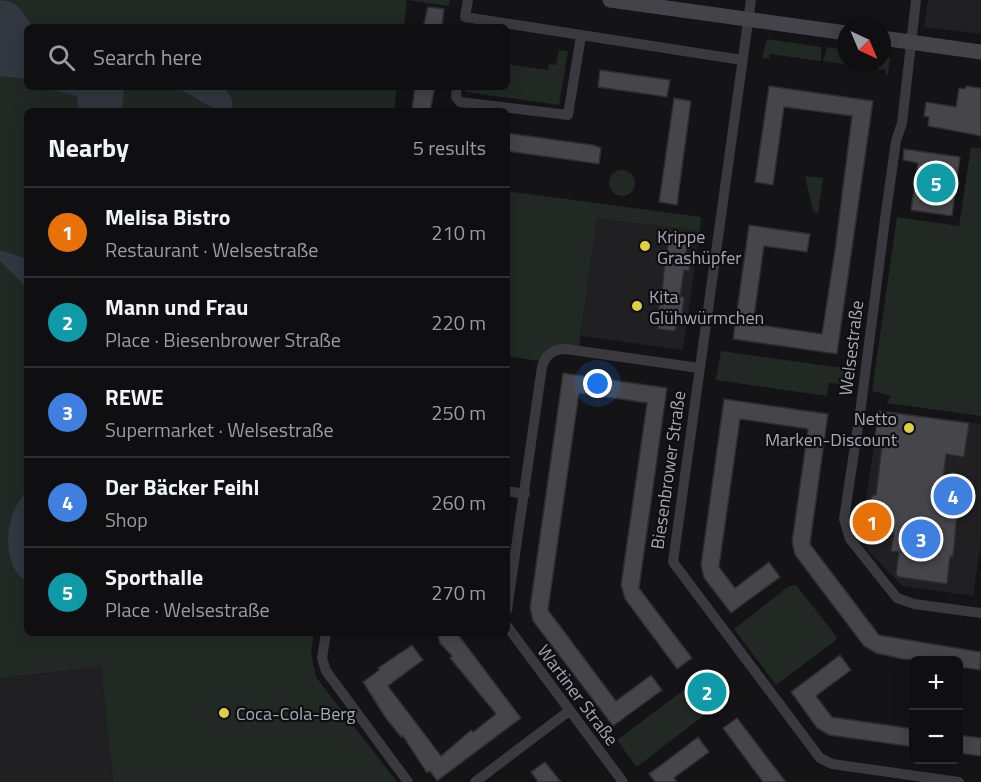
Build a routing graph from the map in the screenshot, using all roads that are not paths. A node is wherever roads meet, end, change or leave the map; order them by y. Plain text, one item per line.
1 (468, 0) edge
2 (610, 0) edge
3 (751, 0) edge
4 (916, 0) edge
5 (748, 19) junction
6 (465, 22) edge
7 (482, 24) edge
8 (510, 27) edge
9 (837, 32) edge
10 (581, 36) junction
11 (891, 39) edge
12 (911, 41) junction
13 (981, 52) edge
14 (742, 60) junction
15 (457, 90) edge
16 (510, 108) edge
17 (510, 108) edge
18 (699, 368) junction
19 (510, 492) edge
20 (525, 494) junction
21 (510, 591) edge
22 (981, 613) edge
23 (510, 630) edge
24 (326, 636) edge
25 (569, 711) junction
26 (408, 782) edge
27 (475, 782) edge
28 (623, 782) edge
29 (959, 782) edge

1 - 6 street
2 - 5 street
3 - 5 street, Biesenbrower Straße
4 - 12 street, Welsestraße
5 - 9 street
5 - 14 street, Biesenbrower Straße
6 - 7 street
8 - 10 street
10 - 14 street
10 - 17 street
11 - 12 street
12 - 13 street
12 - 22 street, Welsestraße
14 - 18 street, Biesenbrower Straße
15 - 16 street
18 - 20 street
18 - 29 street, Biesenbrower Straße
19 - 20 street
20 - 21 street
23 - 25 street, Wartiner Straße
24 - 26 street
25 - 27 street
25 - 28 street, Wartiner Straße

